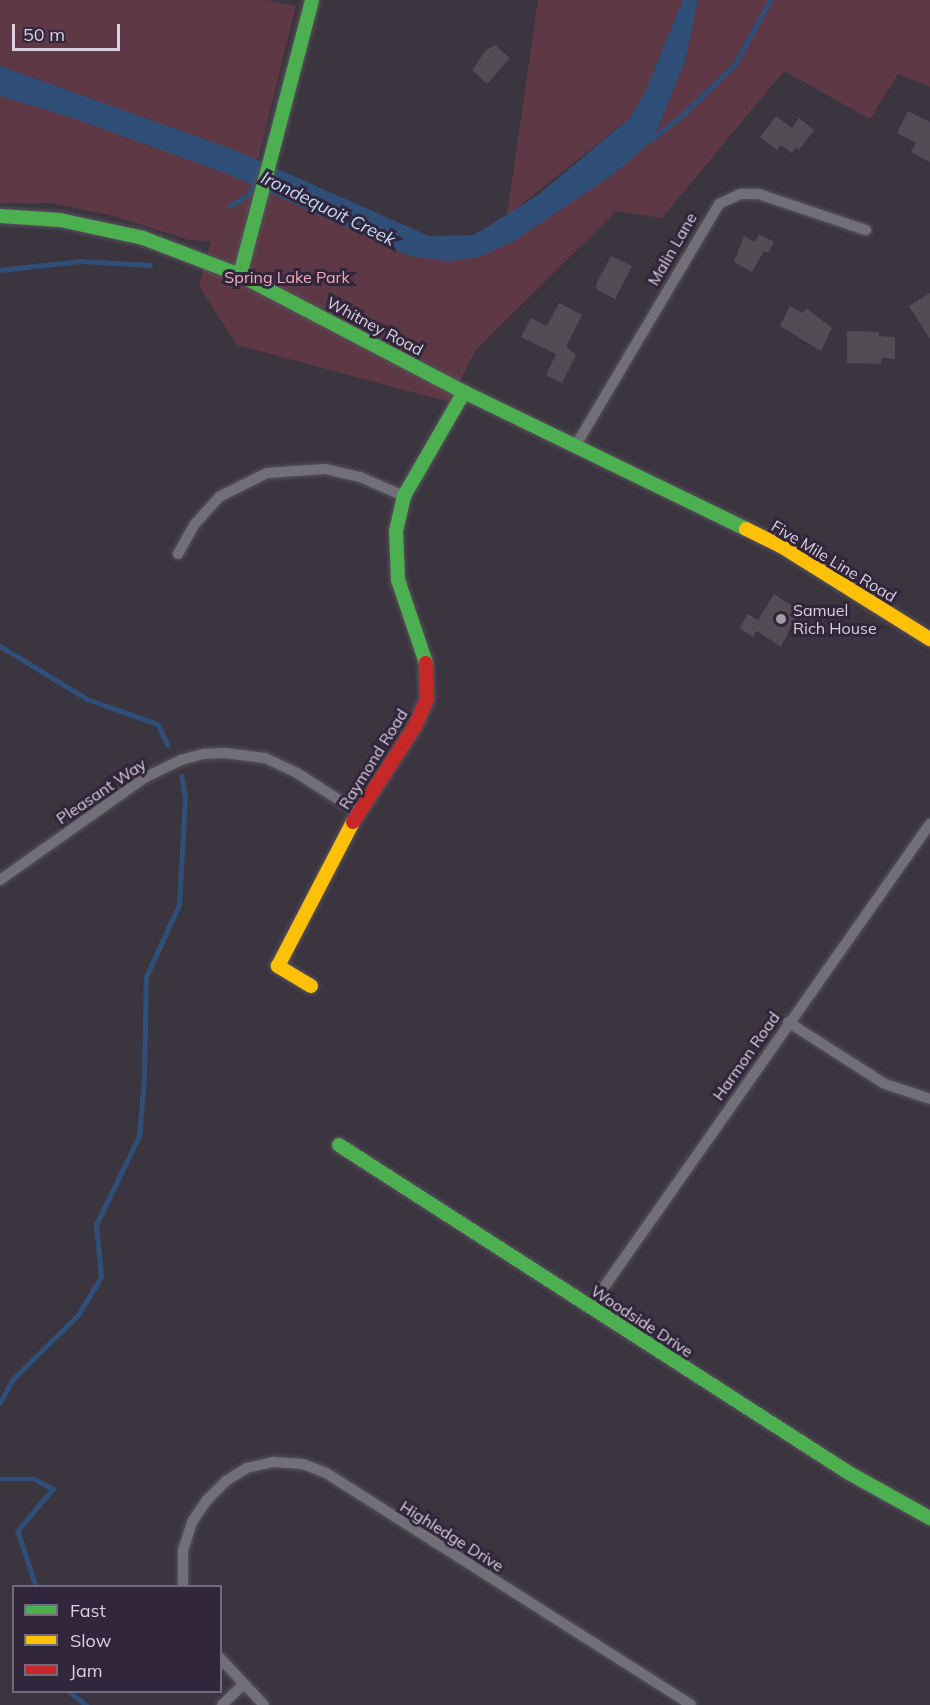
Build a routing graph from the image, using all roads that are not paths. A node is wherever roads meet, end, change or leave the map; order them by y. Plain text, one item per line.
1 (312, 0) edge
2 (0, 216) edge
3 (866, 230) dead end
4 (240, 275) junction
5 (464, 392) junction
6 (576, 445) junction
7 (404, 496) junction
8 (718, 515) joint
9 (178, 554) dead end
10 (930, 639) edge
11 (358, 812) junction
12 (930, 824) edge
13 (0, 880) edge
14 (310, 986) dead end
15 (788, 1022) junction
16 (930, 1099) edge
17 (339, 1145) dead end
18 (590, 1307) junction
19 (930, 1518) edge
20 (183, 1585) edge
21 (222, 1660) edge
22 (244, 1684) junction
23 (222, 1705) edge
24 (264, 1705) edge
25 (691, 1705) edge

1 - 4 street
2 - 4 street, Whitney Road
3 - 6 street, Malin Lane
4 - 5 street, Whitney Road
5 - 6 street, Whitney Road
5 - 7 street, Raymond Road
6 - 8 street, Whitney Road
7 - 9 street
7 - 11 street, Raymond Road
8 - 10 street, Five Mile Line Road
11 - 13 street, Pleasant Way
11 - 14 street, Raymond Road
12 - 15 street, Harmon Road
15 - 16 street
15 - 18 street, Harmon Road
17 - 18 street, Woodside Drive
18 - 19 street, Woodside Drive
20 - 25 street, Highledge Drive
21 - 22 street
22 - 23 street
22 - 24 street

